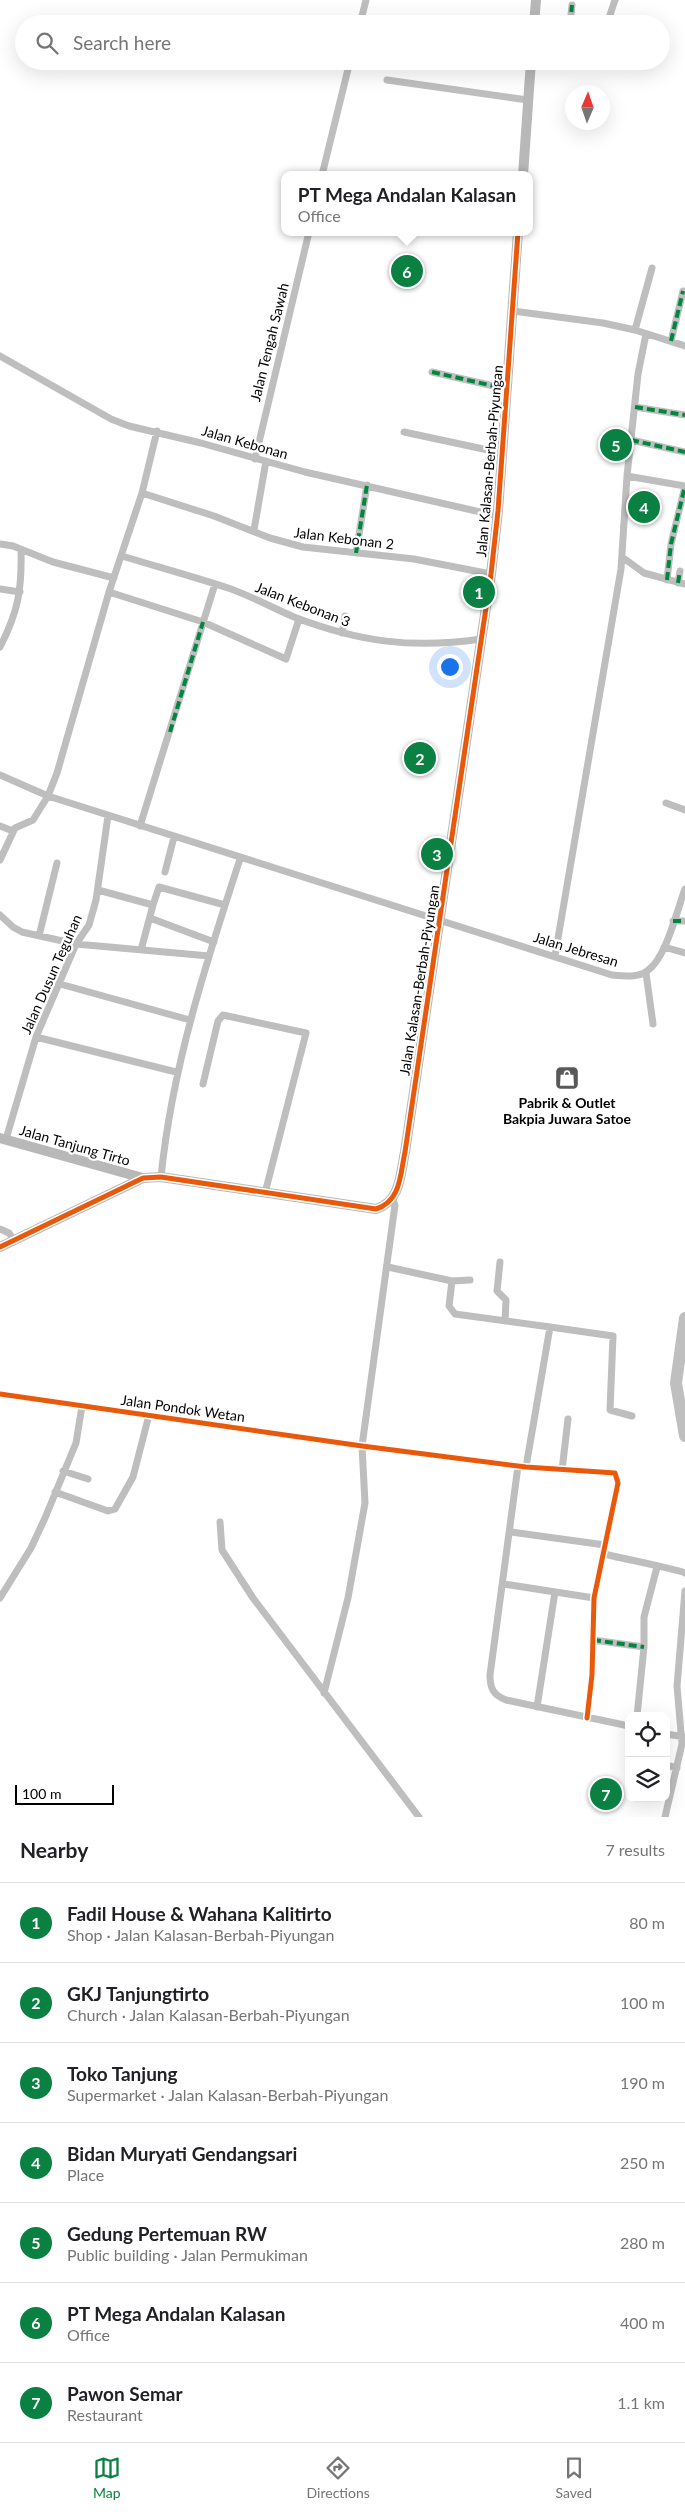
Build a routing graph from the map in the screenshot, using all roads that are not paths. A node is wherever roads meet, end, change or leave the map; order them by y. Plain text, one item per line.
1 (366, 0) edge
2 (536, 0) edge
3 (615, 0) edge
4 (572, 5) dead end
5 (362, 15) edge
6 (535, 15) edge
7 (571, 15) edge
8 (610, 15) edge
9 (348, 70) edge
10 (531, 70) edge
11 (387, 80) dead end
12 (528, 100) junction
13 (323, 171) edge
14 (523, 171) edge
15 (307, 236) edge
16 (518, 236) edge
17 (652, 268) dead end
18 (683, 290) dead end
19 (512, 311) junction
20 (636, 330) junction
21 (646, 334) junction
22 (671, 341) junction
23 (685, 346) edge
24 (0, 356) edge
25 (432, 372) dead end
26 (507, 389) junction
27 (636, 407) junction
28 (685, 415) edge
29 (157, 431) junction
30 (404, 432) dead end
31 (631, 440) junction
32 (685, 452) edge
33 (502, 454) junction
34 (254, 459) junction
35 (266, 461) junction
36 (627, 476) junction
37 (367, 485) junction
38 (685, 486) edge
39 (142, 493) junction
40 (498, 516) junction
41 (254, 530) junction
42 (0, 544) edge
43 (21, 551) junction
44 (356, 553) junction
45 (122, 556) junction
46 (622, 557) junction
47 (680, 572) dead end
48 (491, 574) junction
49 (114, 578) junction
50 (667, 580) junction
51 (681, 583) edge
52 (215, 584) junction
53 (0, 589) edge
54 (20, 592) junction
55 (109, 592) junction
56 (345, 616) dead end
57 (299, 618) junction
58 (203, 622) junction
59 (342, 633) junction
60 (481, 639) junction
61 (0, 645) edge
62 (0, 775) edge
63 (48, 796) junction
64 (666, 804) dead end
65 (685, 810) edge
66 (108, 816) junction
67 (0, 826) edge
68 (140, 826) junction
69 (12, 830) junction
70 (174, 837) junction
71 (240, 859) junction
72 (0, 860) edge
73 (57, 863) dead end
74 (165, 872) dead end
75 (98, 890) junction
76 (685, 890) edge
77 (153, 905) junction
78 (225, 905) junction
79 (0, 915) edge
80 (150, 918) junction
81 (440, 920) junction
82 (685, 921) edge
83 (673, 922) junction
84 (39, 936) junction
85 (214, 942) junction
86 (76, 944) junction
87 (664, 947) junction
88 (141, 950) junction
89 (685, 954) edge
90 (209, 956) junction
91 (555, 956) junction
92 (646, 973) junction
93 (60, 984) junction
94 (190, 1020) junction
95 (653, 1024) dead end
96 (36, 1037) junction
97 (176, 1072) junction
98 (203, 1084) dead end
99 (3, 1138) edge
100 (124, 1174) junction
101 (161, 1177) junction
102 (143, 1178) junction
103 (125, 1187) junction
104 (265, 1193) junction
105 (393, 1199) junction
106 (0, 1229) edge
107 (14, 1240) junction
108 (0, 1247) edge
109 (500, 1262) dead end
110 (388, 1267) junction
111 (470, 1280) dead end
112 (452, 1281) junction
113 (505, 1321) junction
114 (550, 1327) junction
115 (0, 1394) edge
116 (82, 1406) junction
117 (149, 1415) junction
118 (632, 1416) dead end
119 (568, 1419) dead end
120 (362, 1446) junction
121 (522, 1466) junction
122 (562, 1470) junction
123 (63, 1471) junction
124 (88, 1479) dead end
125 (55, 1492) junction
126 (220, 1522) dead end
127 (511, 1532) junction
128 (605, 1545) junction
129 (604, 1554) junction
130 (657, 1567) junction
131 (685, 1573) edge
132 (504, 1584) junction
133 (685, 1591) edge
134 (555, 1592) junction
135 (0, 1598) edge
136 (594, 1598) junction
137 (593, 1640) junction
138 (644, 1647) junction
139 (324, 1693) junction
140 (537, 1707) junction
141 (637, 1712) edge
142 (586, 1718) junction
143 (625, 1725) edge
144 (670, 1735) edge
145 (683, 1737) edge
146 (670, 1765) edge
147 (677, 1768) junction
148 (420, 1817) edge
149 (665, 1817) edge

1 - 5 street
2 - 6 street
3 - 8 street
4 - 7 street
9 - 13 street
10 - 12 street
11 - 12 street
12 - 14 street
15 - 34 street, Jalan Tengah Sawah
16 - 19 street, Jalan Kalasan-Berbah-Piyungan
17 - 20 street
18 - 22 street
19 - 20 street
19 - 26 street, Jalan Kalasan-Berbah-Piyungan
20 - 21 street
21 - 22 street
21 - 27 street
22 - 23 street
24 - 29 street, Jalan Kebonan
25 - 26 street
26 - 33 street, Jalan Kalasan-Berbah-Piyungan
27 - 28 street
27 - 31 street
29 - 34 street, Jalan Kebonan
29 - 39 street
30 - 33 street
31 - 32 street
31 - 36 street
33 - 40 street, Jalan Kalasan-Berbah-Piyungan
34 - 35 street, Jalan Kebonan
35 - 37 street, Jalan Kebonan
35 - 41 street
36 - 38 street
36 - 46 street
37 - 40 street, Jalan Kebonan
37 - 44 street
38 - 50 street
39 - 41 street, Jalan Kebonan 2
39 - 45 street
40 - 48 street, Jalan Kalasan-Berbah-Piyungan
41 - 44 street, Jalan Kebonan 2
42 - 43 street
43 - 49 street
43 - 54 street
44 - 48 street, Jalan Kebonan 2
45 - 49 street
45 - 52 street, Jalan Kebonan 3
46 - 50 street
46 - 91 street
47 - 51 street
48 - 60 street, Jalan Kalasan-Berbah-Piyungan
49 - 55 street
50 - 51 street
52 - 57 street, Jalan Kebonan 3
52 - 58 street
53 - 54 street
54 - 61 street
55 - 58 street
55 - 63 street
56 - 59 street
57 - 58 street
57 - 59 street, Jalan Kebonan 3
58 - 68 street
59 - 60 street, Jalan Kebonan 3
60 - 81 street, Jalan Kalasan-Berbah-Piyungan
62 - 63 street, Jalan Jebresan
63 - 66 street, Jalan Jebresan
63 - 69 street
64 - 65 street
66 - 68 street, Jalan Jebresan
66 - 75 street, Jalan Dusun Teguhan
67 - 69 street
68 - 70 street, Jalan Jebresan
69 - 72 street
70 - 71 street, Jalan Jebresan
70 - 74 street
71 - 78 street
71 - 81 street, Jalan Jebresan
73 - 84 street
75 - 77 street
75 - 86 street, Jalan Dusun Teguhan
76 - 83 street
77 - 78 street
77 - 80 street
78 - 85 street
79 - 84 street
80 - 85 street
80 - 88 street
81 - 91 street, Jalan Jebresan
81 - 105 street, Jalan Kalasan-Berbah-Piyungan
82 - 83 street
83 - 87 street
84 - 86 street
85 - 90 street
86 - 88 street
86 - 93 street, Jalan Dusun Teguhan
87 - 89 street
87 - 92 street
88 - 90 street
90 - 94 street
91 - 92 street, Jalan Jebresan
92 - 95 street
93 - 94 street
93 - 96 street, Jalan Dusun Teguhan
94 - 97 street
96 - 97 street
96 - 99 street, Jalan Dusun Teguhan
97 - 101 street
98 - 104 street
99 - 100 street, Jalan Tanjung Tirto
100 - 102 street, Jalan Tanjung Tirto
100 - 103 street
101 - 102 street
101 - 104 street
102 - 103 street
103 - 107 street
104 - 105 street
105 - 110 street
106 - 107 street
107 - 108 street
109 - 113 street
110 - 112 street
110 - 120 street
111 - 112 street
112 - 113 street
113 - 114 street
114 - 118 street
114 - 121 street
115 - 116 street, Jalan Pondok Wetan
116 - 117 street, Jalan Pondok Wetan
116 - 123 street
117 - 120 street, Jalan Pondok Wetan
117 - 125 street
119 - 122 street
120 - 121 street, Jalan Pondok Wetan
120 - 139 street
121 - 122 street, Jalan Pondok Wetan
121 - 127 street
122 - 128 street, Jalan Pondok Wetan
123 - 124 street
123 - 125 street
125 - 135 street
126 - 139 street
127 - 128 street
127 - 132 street
128 - 129 street
129 - 130 street
129 - 136 street
130 - 131 street
130 - 138 street
132 - 134 street
132 - 140 street
133 - 145 street
134 - 136 street
134 - 140 street
136 - 137 street
137 - 138 street
137 - 142 street
138 - 141 street
139 - 148 street
140 - 142 street
142 - 143 street
144 - 145 street
145 - 147 street
146 - 147 street
147 - 149 street

